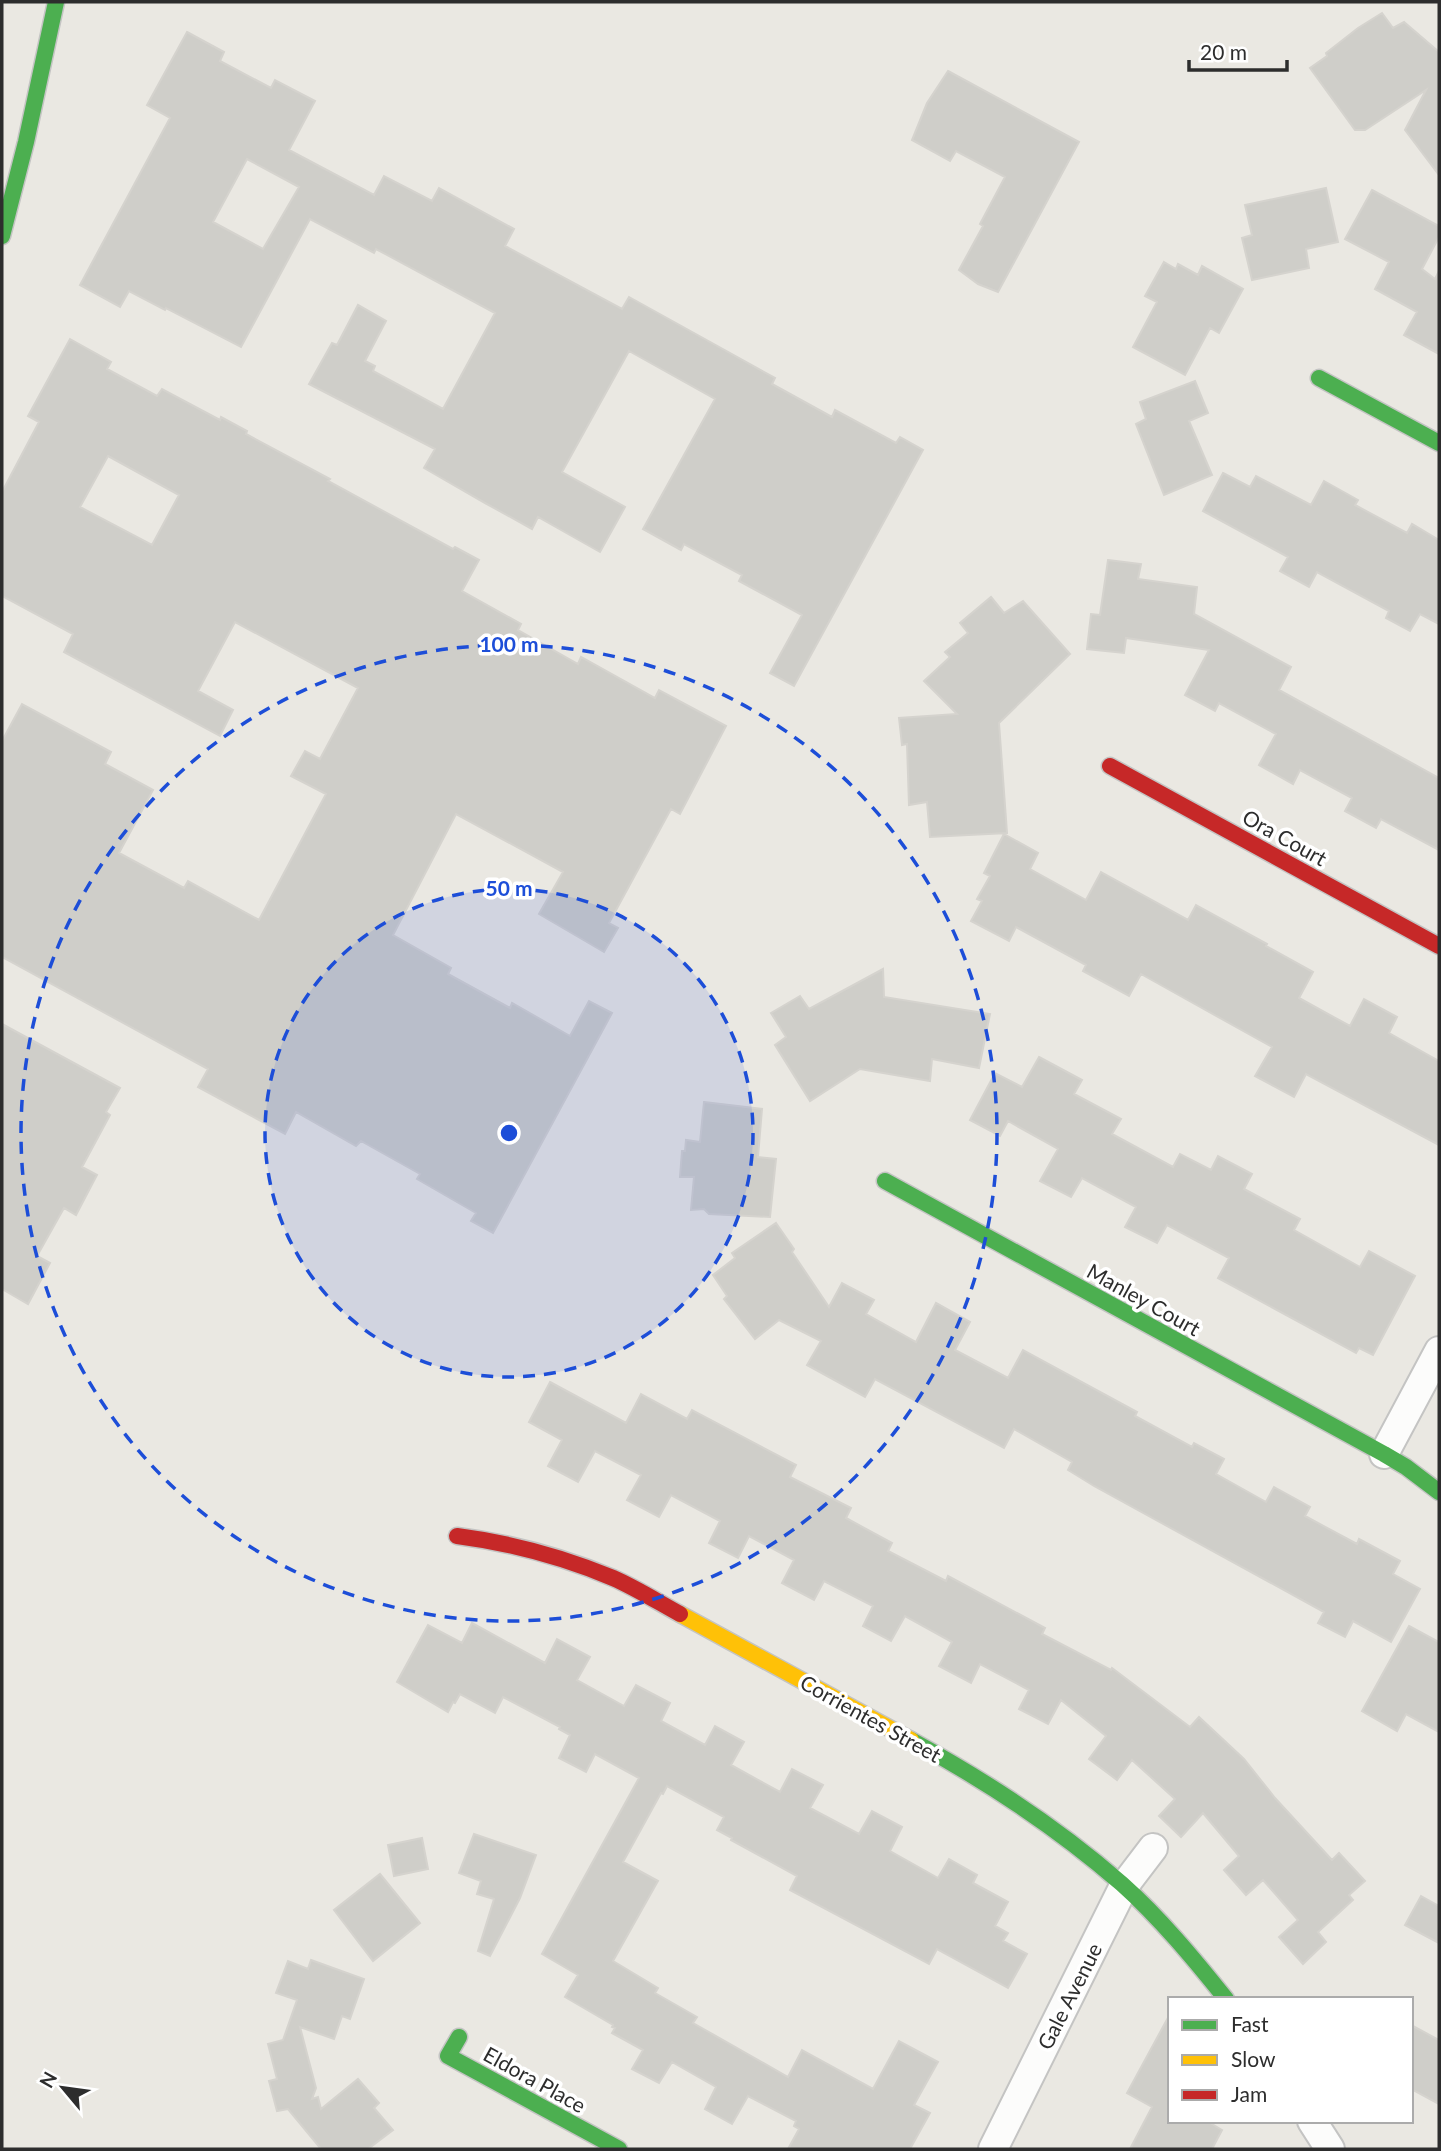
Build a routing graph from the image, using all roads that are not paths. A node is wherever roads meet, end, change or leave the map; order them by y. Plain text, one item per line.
1 (56, 2) edge
2 (2, 236) edge
3 (1319, 378) dead end
4 (1439, 443) edge
5 (1110, 766) dead end
6 (1439, 946) edge
7 (885, 1181) dead end
8 (1439, 1351) edge
9 (1384, 1454) junction
10 (1439, 1492) edge
11 (457, 1536) dead end
12 (1153, 1848) dead end
13 (1124, 1886) junction
14 (1224, 1997) edge
15 (459, 2037) dead end
16 (1313, 2123) edge
17 (620, 2149) edge
18 (993, 2149) edge
19 (1330, 2149) edge

1 - 2 street
3 - 4 street
5 - 6 street, Ora Court
7 - 9 street, Manley Court
8 - 9 street
9 - 10 street, Manley Court
11 - 13 street, Corrientes Street
12 - 13 street, Gale Avenue
13 - 14 street, Corrientes Street
13 - 18 street, Gale Avenue
15 - 17 street, Eldora Place
16 - 19 street

